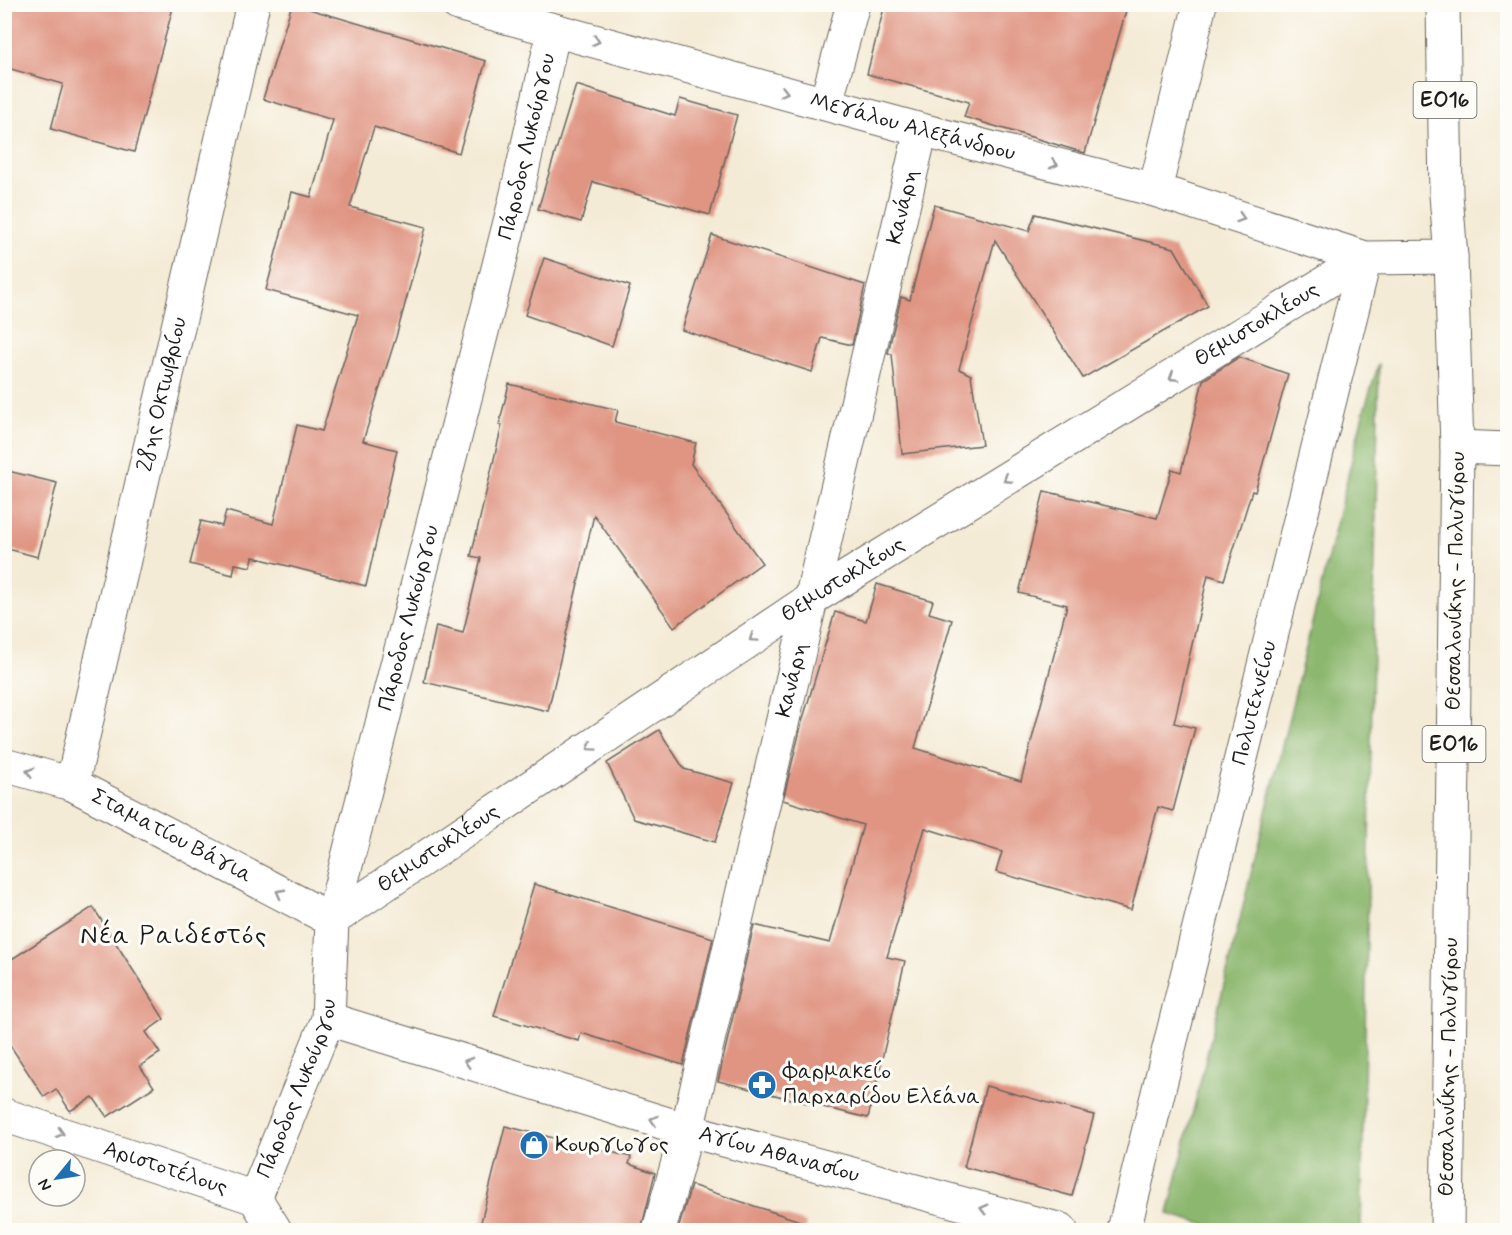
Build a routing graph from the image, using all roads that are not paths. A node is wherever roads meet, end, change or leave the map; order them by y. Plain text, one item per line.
1 (253, 4) edge
2 (458, 4) edge
3 (853, 4) edge
4 (1200, 4) edge
5 (1443, 4) edge
6 (554, 30) junction
7 (826, 103) junction
8 (921, 130) junction
9 (1155, 190) junction
10 (1451, 257) junction
11 (1365, 258) junction
12 (1457, 447) junction
13 (1508, 448) edge
14 (811, 599) junction
15 (4, 765) edge
16 (72, 784) junction
17 (332, 921) junction
18 (328, 1019) junction
19 (4, 1115) edge
20 (687, 1130) junction
21 (255, 1198) junction
22 (275, 1230) edge
23 (659, 1230) edge
24 (1061, 1230) edge
25 (1124, 1230) edge
26 (1447, 1230) edge

1 - 16 street, 28ης Οκτωβρίου
2 - 6 street, Μεγάλου Αλεξάνδρου
3 - 7 street
4 - 9 street
5 - 10 street, Θεσσαλονίκης - Πολυγύρου / ΕΟ16
6 -> 7 street, Μεγάλου Αλεξάνδρου
6 - 17 street, Πάροδος Λυκούργου
7 - 8 street, Μεγάλου Αλεξάνδρου
8 -> 9 street, Μεγάλου Αλεξάνδρου
8 - 14 street, Κανάρη
9 -> 11 street, Μεγάλου Αλεξάνδρου
10 - 11 street
10 - 12 street, Θεσσαλονίκης - Πολυγύρου / ΕΟ16
11 -> 14 street, Θεμιστοκλέους
11 - 25 street, Πολυτεχνείου
12 - 13 street
12 - 26 street, Θεσσαλονίκης - Πολυγύρου / ΕΟ16
14 -> 17 street, Θεμιστοκλέους
14 - 20 street, Κανάρη
16 -> 15 street, Σταματίου Βάγια
17 -> 16 street, Σταματίου Βάγια
17 - 18 street, Πάροδος Λυκούργου
20 -> 18 street, Αγίου Αθανασίου
18 - 21 street, Πάροδος Λυκούργου
19 -> 21 street, Αριστοτέλους
20 - 23 street, Κανάρη
24 -> 20 street, Αγίου Αθανασίου
21 - 22 street, Αριστοτέλους

